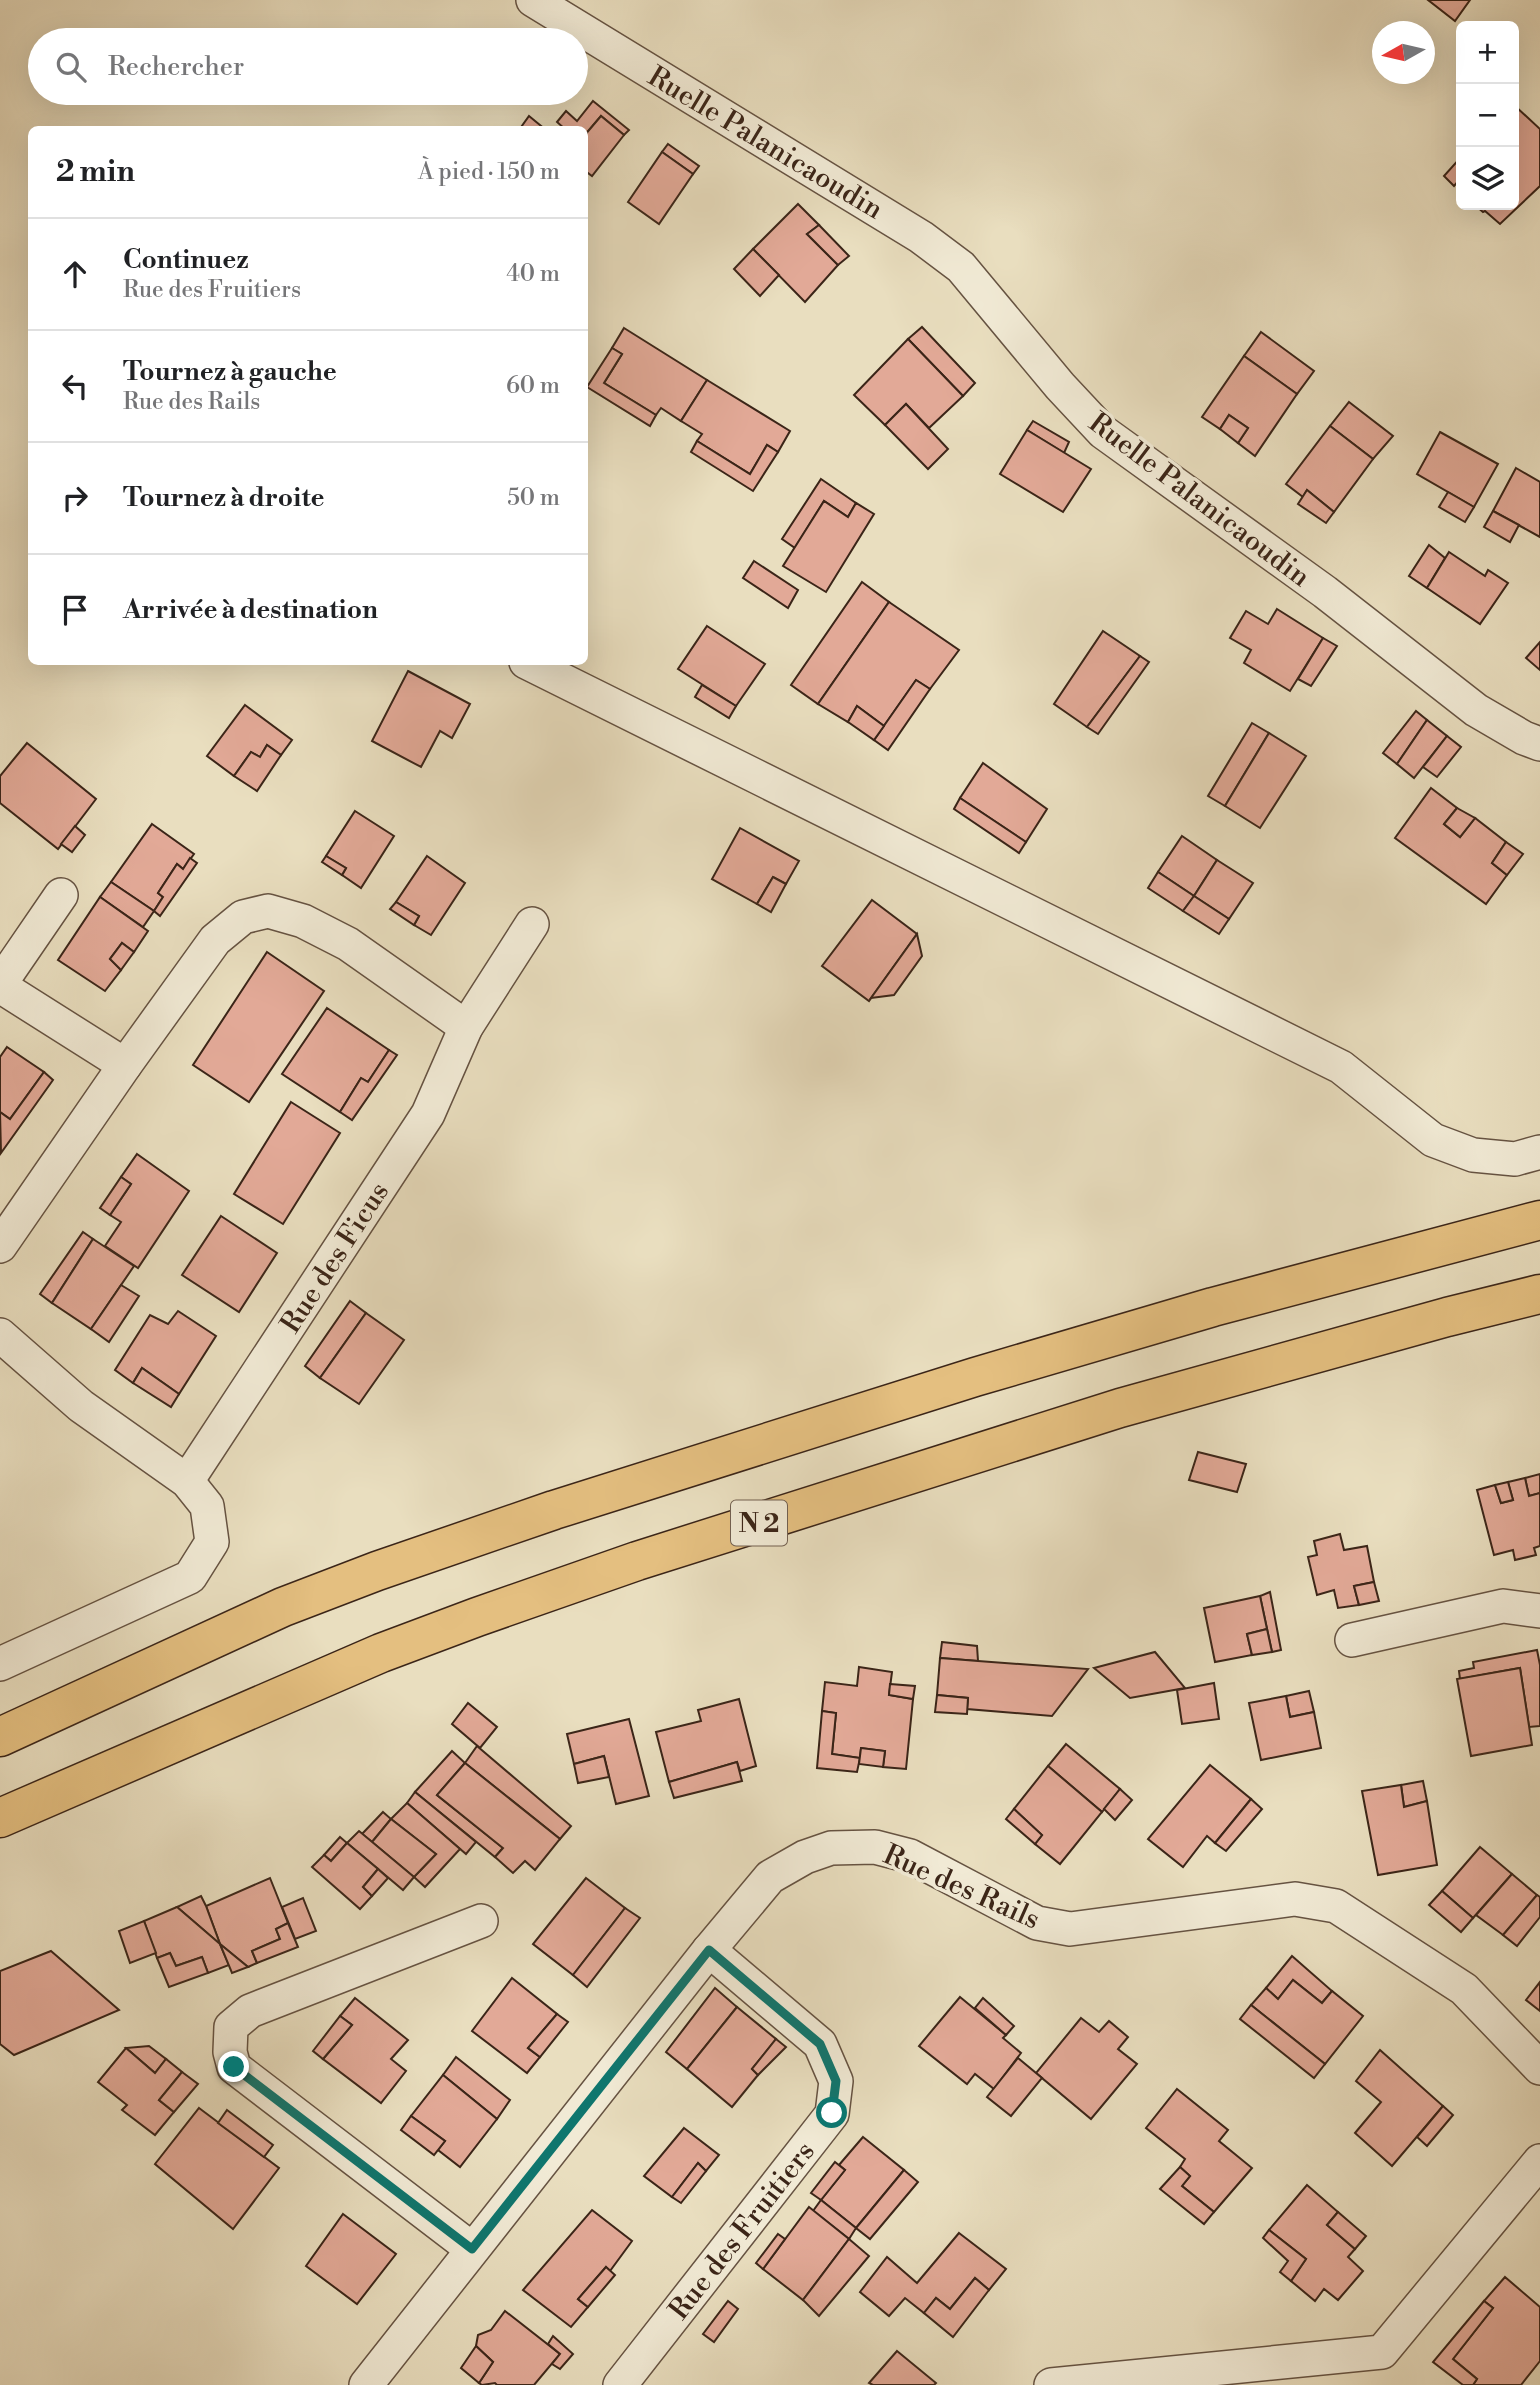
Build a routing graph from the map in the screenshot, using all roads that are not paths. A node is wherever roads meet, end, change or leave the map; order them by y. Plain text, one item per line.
1 (533, 0) edge
2 (579, 28) edge
3 (588, 34) edge
4 (532, 665) edge
5 (1540, 744) edge
6 (61, 895) dead end
7 (532, 924) dead end
8 (0, 985) edge
9 (467, 1027) junction
10 (125, 1065) junction
11 (1540, 1152) edge
12 (1540, 1220) edge
13 (0, 1246) edge
14 (1540, 1294) edge
15 (0, 1335) edge
16 (187, 1480) junction
17 (1540, 1611) edge
18 (1352, 1640) dead end
19 (0, 1664) edge
20 (0, 1737) edge
21 (0, 1818) edge
22 (481, 1921) dead end
23 (709, 1950) junction
24 (1540, 2068) edge
25 (1540, 2161) edge
26 (472, 2249) junction
27 (366, 2385) edge
28 (620, 2385) edge
29 (1051, 2385) edge

1 - 2 street, Ruelle Palanicaoudin
3 - 5 street, Ruelle Palanicaoudin
4 - 11 street
6 - 8 street
7 - 9 street, Rue des Ficus
8 - 10 street
9 - 10 street
9 - 16 street, Rue des Ficus
10 - 13 street
12 - 20 highway
14 - 21 highway, N 2
15 - 16 street
16 - 19 street
17 - 18 street
22 - 26 street
23 - 24 street, Rue des Rails
23 - 26 street, Rue des Rails
23 - 28 street, Rue des Fruitiers
25 - 29 street
26 - 27 street, Rue des Rails

